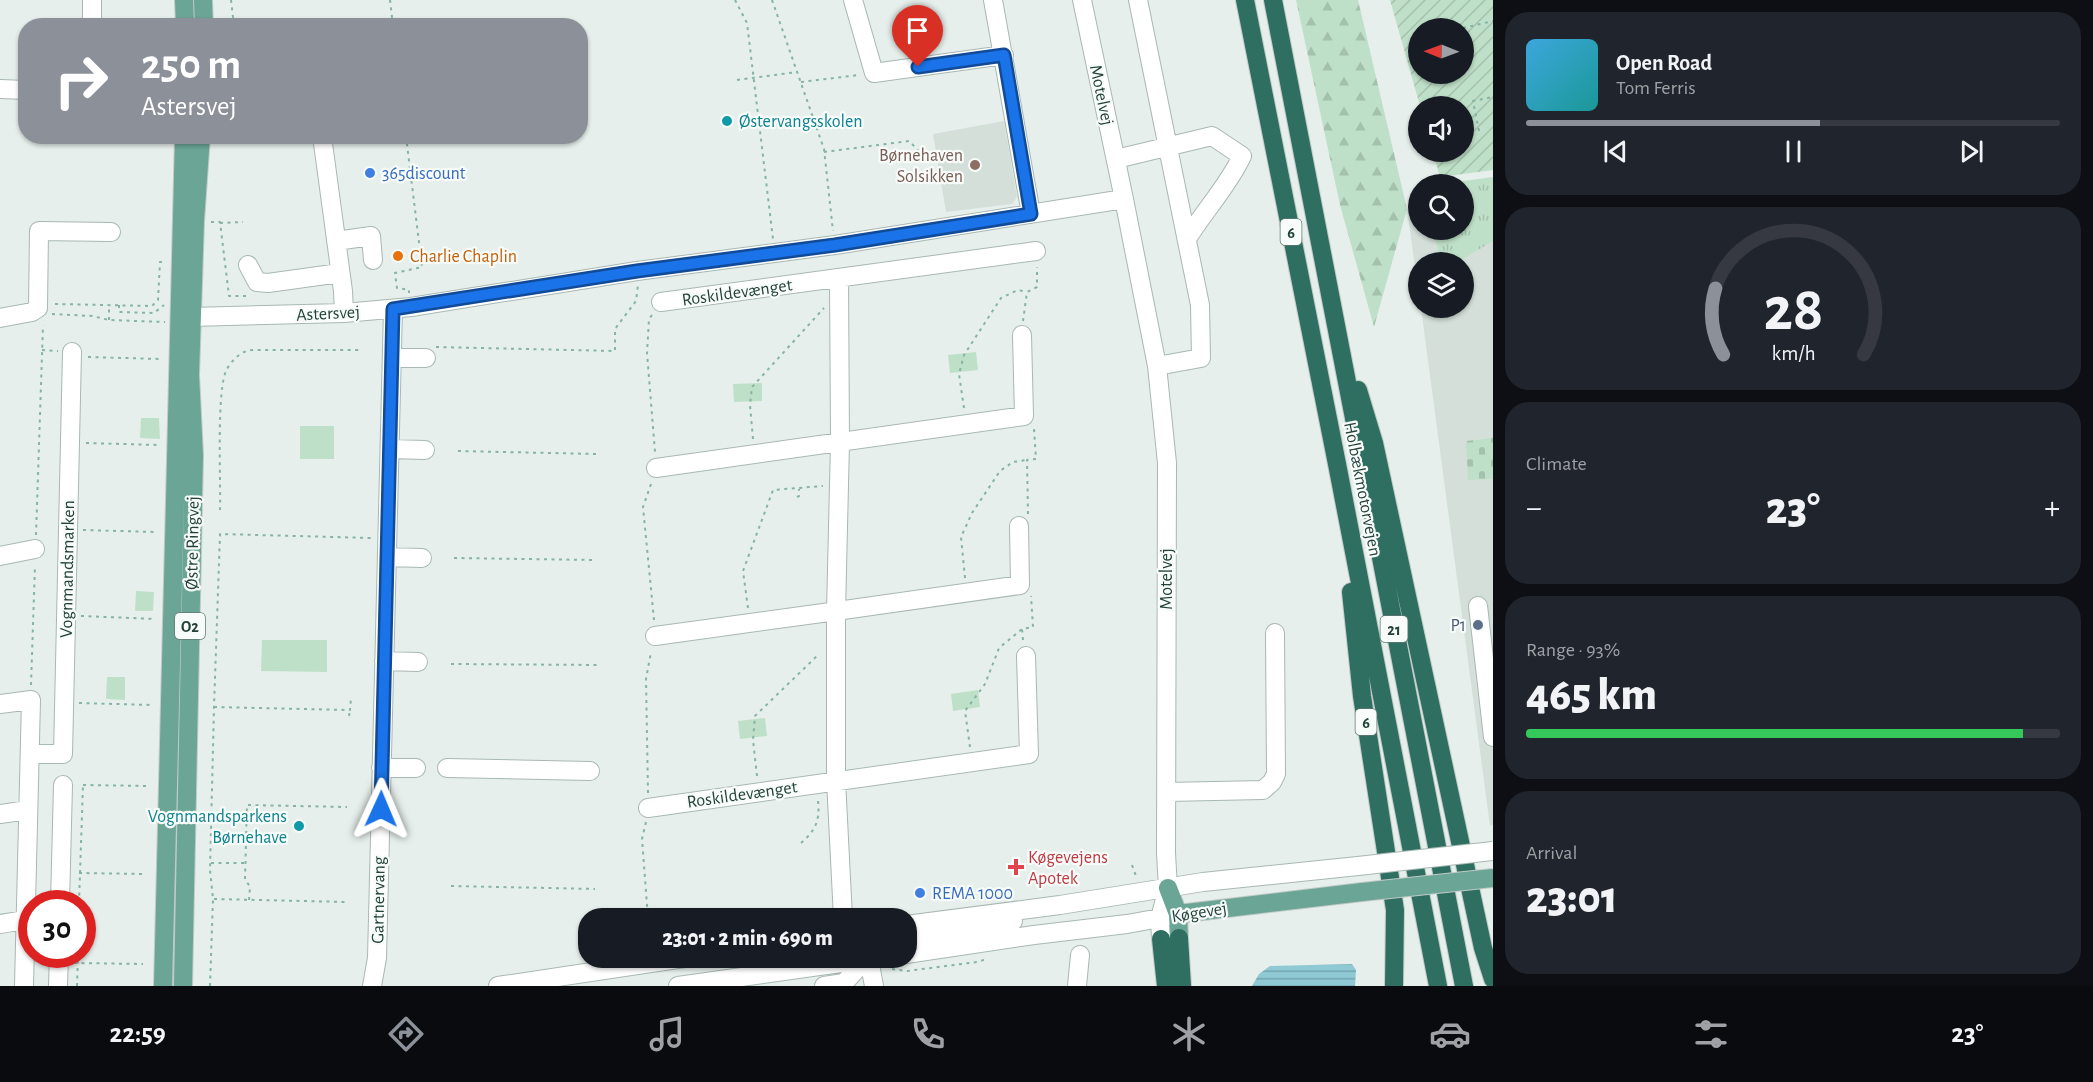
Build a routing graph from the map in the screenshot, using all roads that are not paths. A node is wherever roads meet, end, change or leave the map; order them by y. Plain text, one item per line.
1 (92, 0) edge
2 (184, 0) edge
3 (203, 0) edge
4 (853, 0) edge
5 (993, 0) edge
6 (1082, 0) edge
7 (1138, 0) edge
8 (1245, 0) edge
9 (1273, 0) edge
10 (92, 18) edge
11 (185, 18) edge
12 (204, 18) edge
13 (1004, 55) junction
14 (0, 89) edge
15 (18, 90) edge
16 (183, 144) edge
17 (200, 144) edge
18 (323, 144) edge
19 (1168, 147) junction
20 (1116, 159) junction
21 (1124, 199) junction
22 (1031, 214) junction
23 (111, 232) dead end
24 (1187, 239) junction
25 (336, 241) junction
26 (1036, 251) road end
27 (374, 260) dead end
28 (248, 265) dead end
29 (340, 273) junction
30 (1324, 273) junction
31 (839, 285) junction
32 (661, 302) road end
33 (173, 304) junction
34 (393, 309) junction
35 (344, 313) junction
36 (192, 317) junction
37 (0, 318) edge
38 (1022, 335) road end
39 (72, 354) road end
40 (392, 358) junction
41 (426, 358) road end
42 (1157, 366) junction
43 (840, 442) junction
44 (390, 449) junction
45 (425, 450) dead end
46 (1338, 464) junction
47 (656, 468) road end
48 (1019, 526) road end
49 (35, 549) road end
50 (0, 555) edge
51 (387, 557) junction
52 (422, 558) dead end
53 (1478, 606) dead end
54 (836, 612) junction
55 (1275, 633) dead end
56 (655, 636) road end
57 (1026, 656) road end
58 (384, 661) junction
59 (418, 662) dead end
60 (0, 704) edge
61 (1493, 736) edge
62 (30, 754) junction
63 (381, 768) junction
64 (416, 768) dead end
65 (447, 768) dead end
66 (590, 771) dead end
67 (836, 780) junction
68 (63, 785) dead end
69 (1166, 792) junction
70 (648, 808) road end
71 (28, 810) junction
72 (0, 814) edge
73 (1493, 851) edge
74 (1493, 878) edge
75 (27, 890) edge
76 (60, 890) edge
77 (1174, 903) junction
78 (1060, 905) junction
79 (842, 908) edge
80 (1160, 918) junction
81 (18, 921) edge
82 (0, 924) edge
83 (917, 924) edge
84 (1034, 935) junction
85 (917, 937) edge
86 (1170, 938) junction
87 (917, 952) edge
88 (1080, 955) dead end
89 (25, 968) edge
90 (59, 968) edge
91 (618, 968) edge
92 (727, 968) edge
93 (802, 968) edge
94 (860, 968) edge
95 (872, 968) edge
96 (1493, 979) edge
97 (24, 986) edge
98 (58, 986) edge
99 (163, 986) edge
100 (183, 986) edge
101 (372, 986) edge
102 (498, 986) edge
103 (677, 986) edge
104 (824, 986) edge
105 (874, 986) edge
106 (1077, 986) edge
107 (1166, 986) edge
108 (1182, 986) edge
109 (1394, 986) edge
110 (1438, 986) edge
111 (1464, 986) edge

1 - 10 street
2 - 11 main road
3 - 12 main road
4 - 13 street
5 - 13 street
6 - 20 street, Motelvej
7 - 19 street
8 - 46 highway, Holbækmotorvejen / 6
9 - 30 highway, Holbækmotorvejen / 6
13 - 22 street
14 - 15 street
16 - 33 main road, Østre Ringvej / O2
17 - 36 main road, Østre Ringvej / O2
18 - 25 street
19 - 20 street
19 - 24 street
19 - 24 street
20 - 21 street, Motelvej
21 - 22 street, Astersvej
21 - 42 street, Motelvej
22 - 34 street, Astersvej
23 - 37 street
24 - 42 street
25 - 27 street
25 - 29 street
26 - 31 street, Roskildevænget
28 - 29 street
29 - 35 street
30 - 96 highway, 6
30 - 111 highway, Holbækmotorvejen / 21
31 - 32 street, Roskildevænget
31 - 43 street
33 - 36 street
33 - 99 main road, Østre Ringvej / O2
34 - 35 street, Astersvej
34 - 40 street, Gartnervang
35 - 36 street, Astersvej
36 - 100 main road, Østre Ringvej / O2
38 - 43 street
39 - 62 street, Vognmandsmarken
40 - 41 street
40 - 44 street, Gartnervang
42 - 69 street, Motelvej
43 - 47 street
43 - 54 street
44 - 45 street
44 - 51 street, Gartnervang
46 - 109 highway, 6
46 - 110 highway, Holbækmotorvejen / 21
48 - 54 street
49 - 50 street
51 - 52 street
51 - 58 street, Gartnervang
53 - 61 street
54 - 56 street
54 - 67 street
55 - 69 street
57 - 67 street, Roskildevænget
58 - 59 street
58 - 63 street, Gartnervang
60 - 62 street
62 - 71 street
63 - 64 street
63 - 101 street, Gartnervang
65 - 66 street
67 - 70 street, Roskildevænget
67 - 79 street
68 - 76 street
69 - 77 street, Motelvej
71 - 72 street
71 - 75 street
73 - 77 street, bridge
74 - 77 main road, Køgevej, bridge
77 - 78 street, Køgevej
77 - 80 street, Køgevej
77 - 80 street, Motelvej
77 - 84 street
77 - 86 main road
78 - 83 street, Køgevej
78 - 85 street
80 - 84 street, Køgevej
80 - 86 street, Motelvej
81 - 82 street
84 - 87 street, Køgevej
86 - 107 highway
86 - 108 highway
88 - 106 street
89 - 97 street
90 - 98 street
91 - 102 street
92 - 103 street
93 - 103 street
94 - 104 street
95 - 105 street

